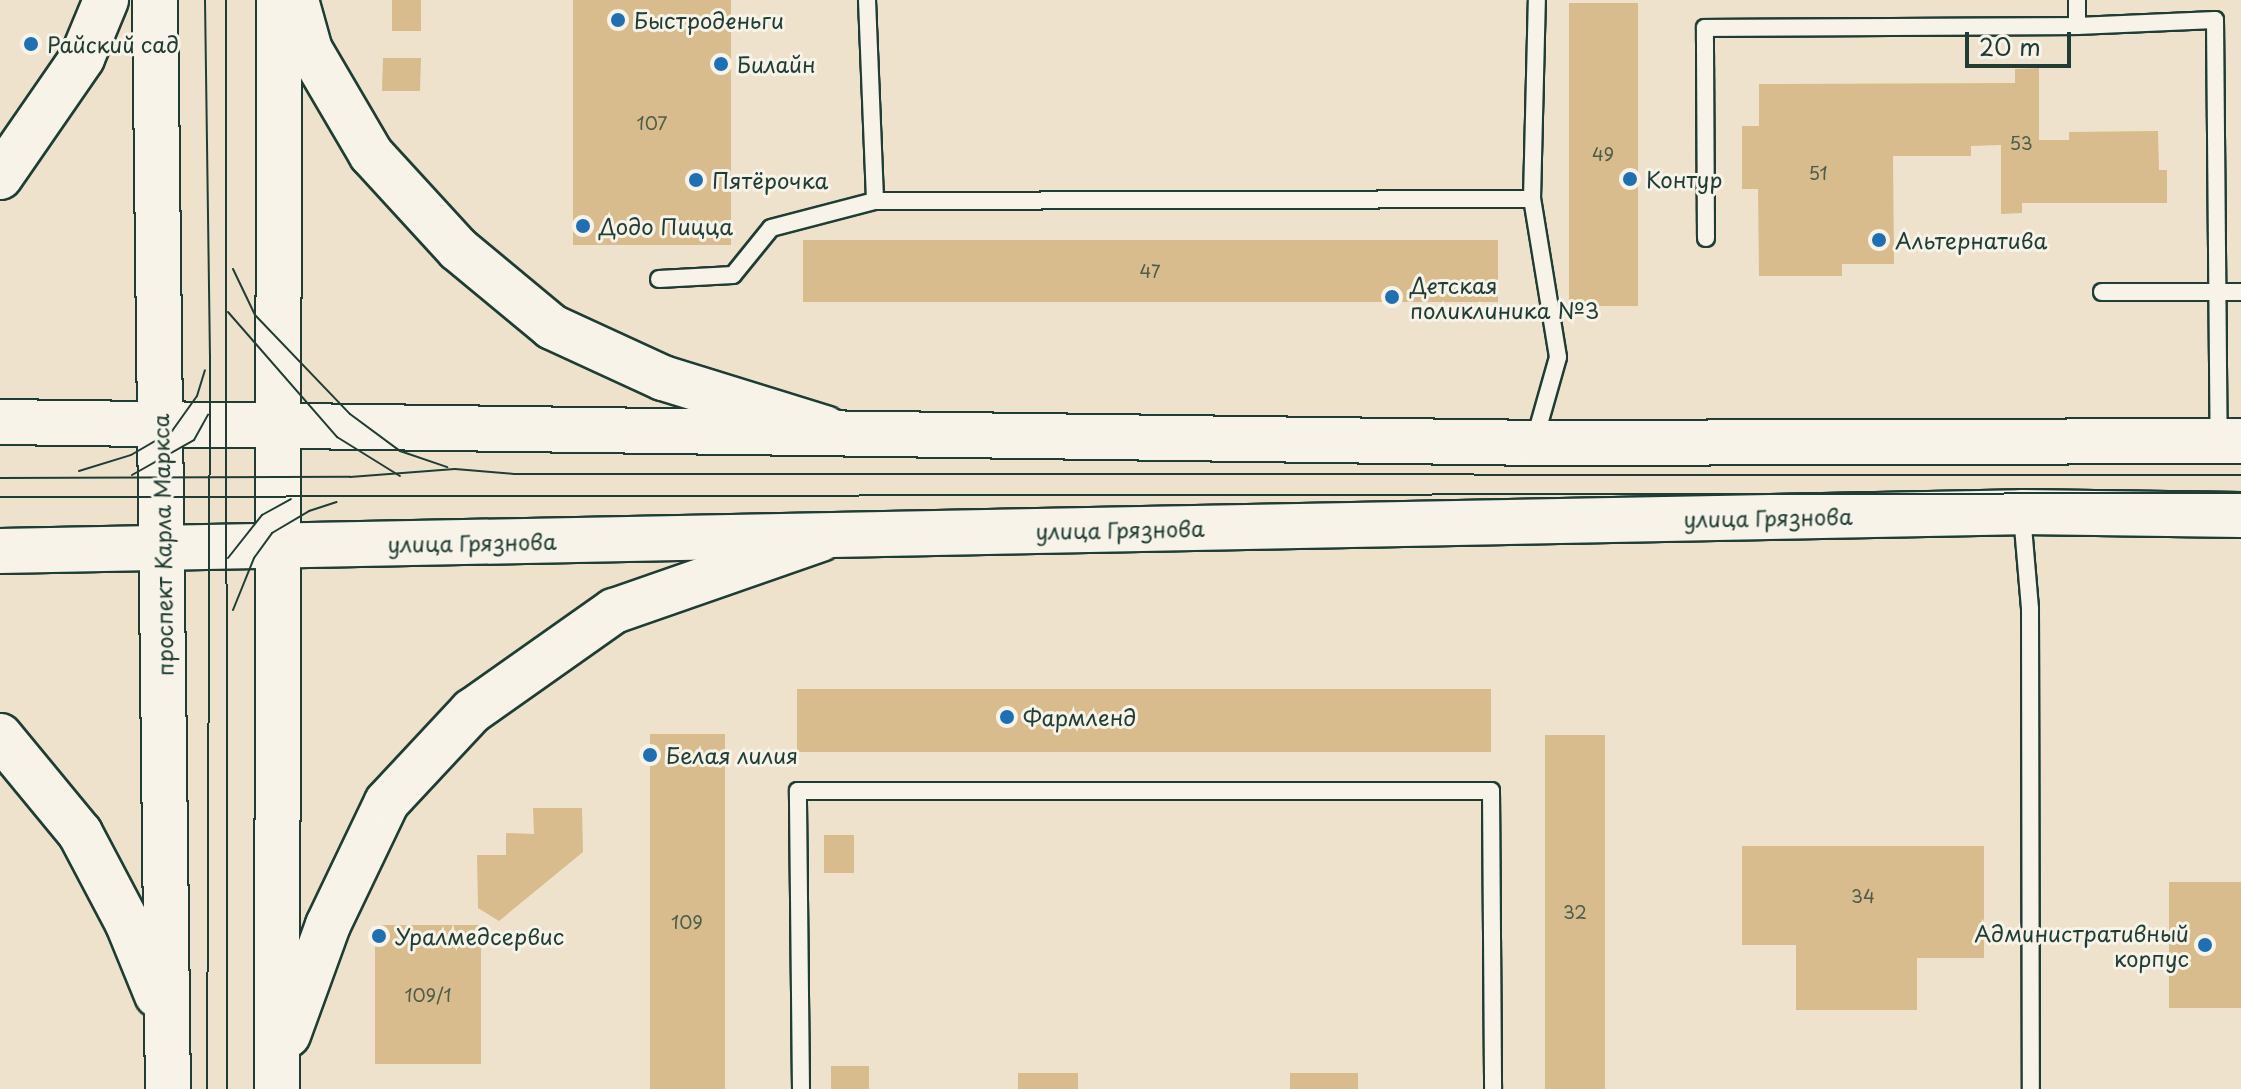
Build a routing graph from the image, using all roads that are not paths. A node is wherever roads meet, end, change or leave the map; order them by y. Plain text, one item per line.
1 (106, 0) edge
2 (155, 0) edge
3 (279, 0) edge
4 (296, 0) edge
5 (867, 0) edge
6 (1537, 0) edge
7 (2077, 0) edge
8 (2077, 26) junction
9 (0, 177) edge
10 (1532, 199) junction
11 (875, 201) junction
12 (1706, 238) dead end
13 (659, 279) dead end
14 (2221, 291) junction
15 (2102, 292) dead end
16 (2241, 292) edge
17 (0, 422) edge
18 (159, 422) junction
19 (277, 423) junction
20 (835, 431) junction
21 (2230, 442) edge
22 (1534, 443) junction
23 (2022, 512) junction
24 (2241, 515) edge
25 (833, 535) junction
26 (279, 542) junction
27 (0, 551) edge
28 (160, 551) junction
29 (0, 736) edge
30 (166, 1017) junction
31 (278, 1076) edge
32 (168, 1089) edge
33 (801, 1089) edge
34 (1493, 1089) edge
35 (2031, 1089) edge

1 - 9 main road
2 - 18 main road, проспект Карла Маркса
3 - 19 main road
4 - 20 main road
5 - 11 lane
6 - 10 lane
7 - 8 lane
8 - 12 lane
8 - 14 lane
10 - 11 lane
10 - 22 lane
11 - 13 lane
14 - 15 lane
14 - 16 lane
14 - 21 lane
17 - 18 main road
18 - 19 main road
18 - 28 main road, проспект Карла Маркса
19 - 20 main road
19 - 26 main road
20 - 22 main road
21 - 22 main road
23 - 24 main road, улица Грязнова
23 - 25 main road, улица Грязнова
23 - 35 lane
25 - 26 main road, улица Грязнова
25 - 31 main road
26 - 28 main road, улица Грязнова
26 - 31 main road
27 - 28 main road, улица Грязнова
28 - 30 main road, проспект Карла Маркса
29 - 30 main road
30 - 32 main road, проспект Карла Маркса
33 - 34 lane

